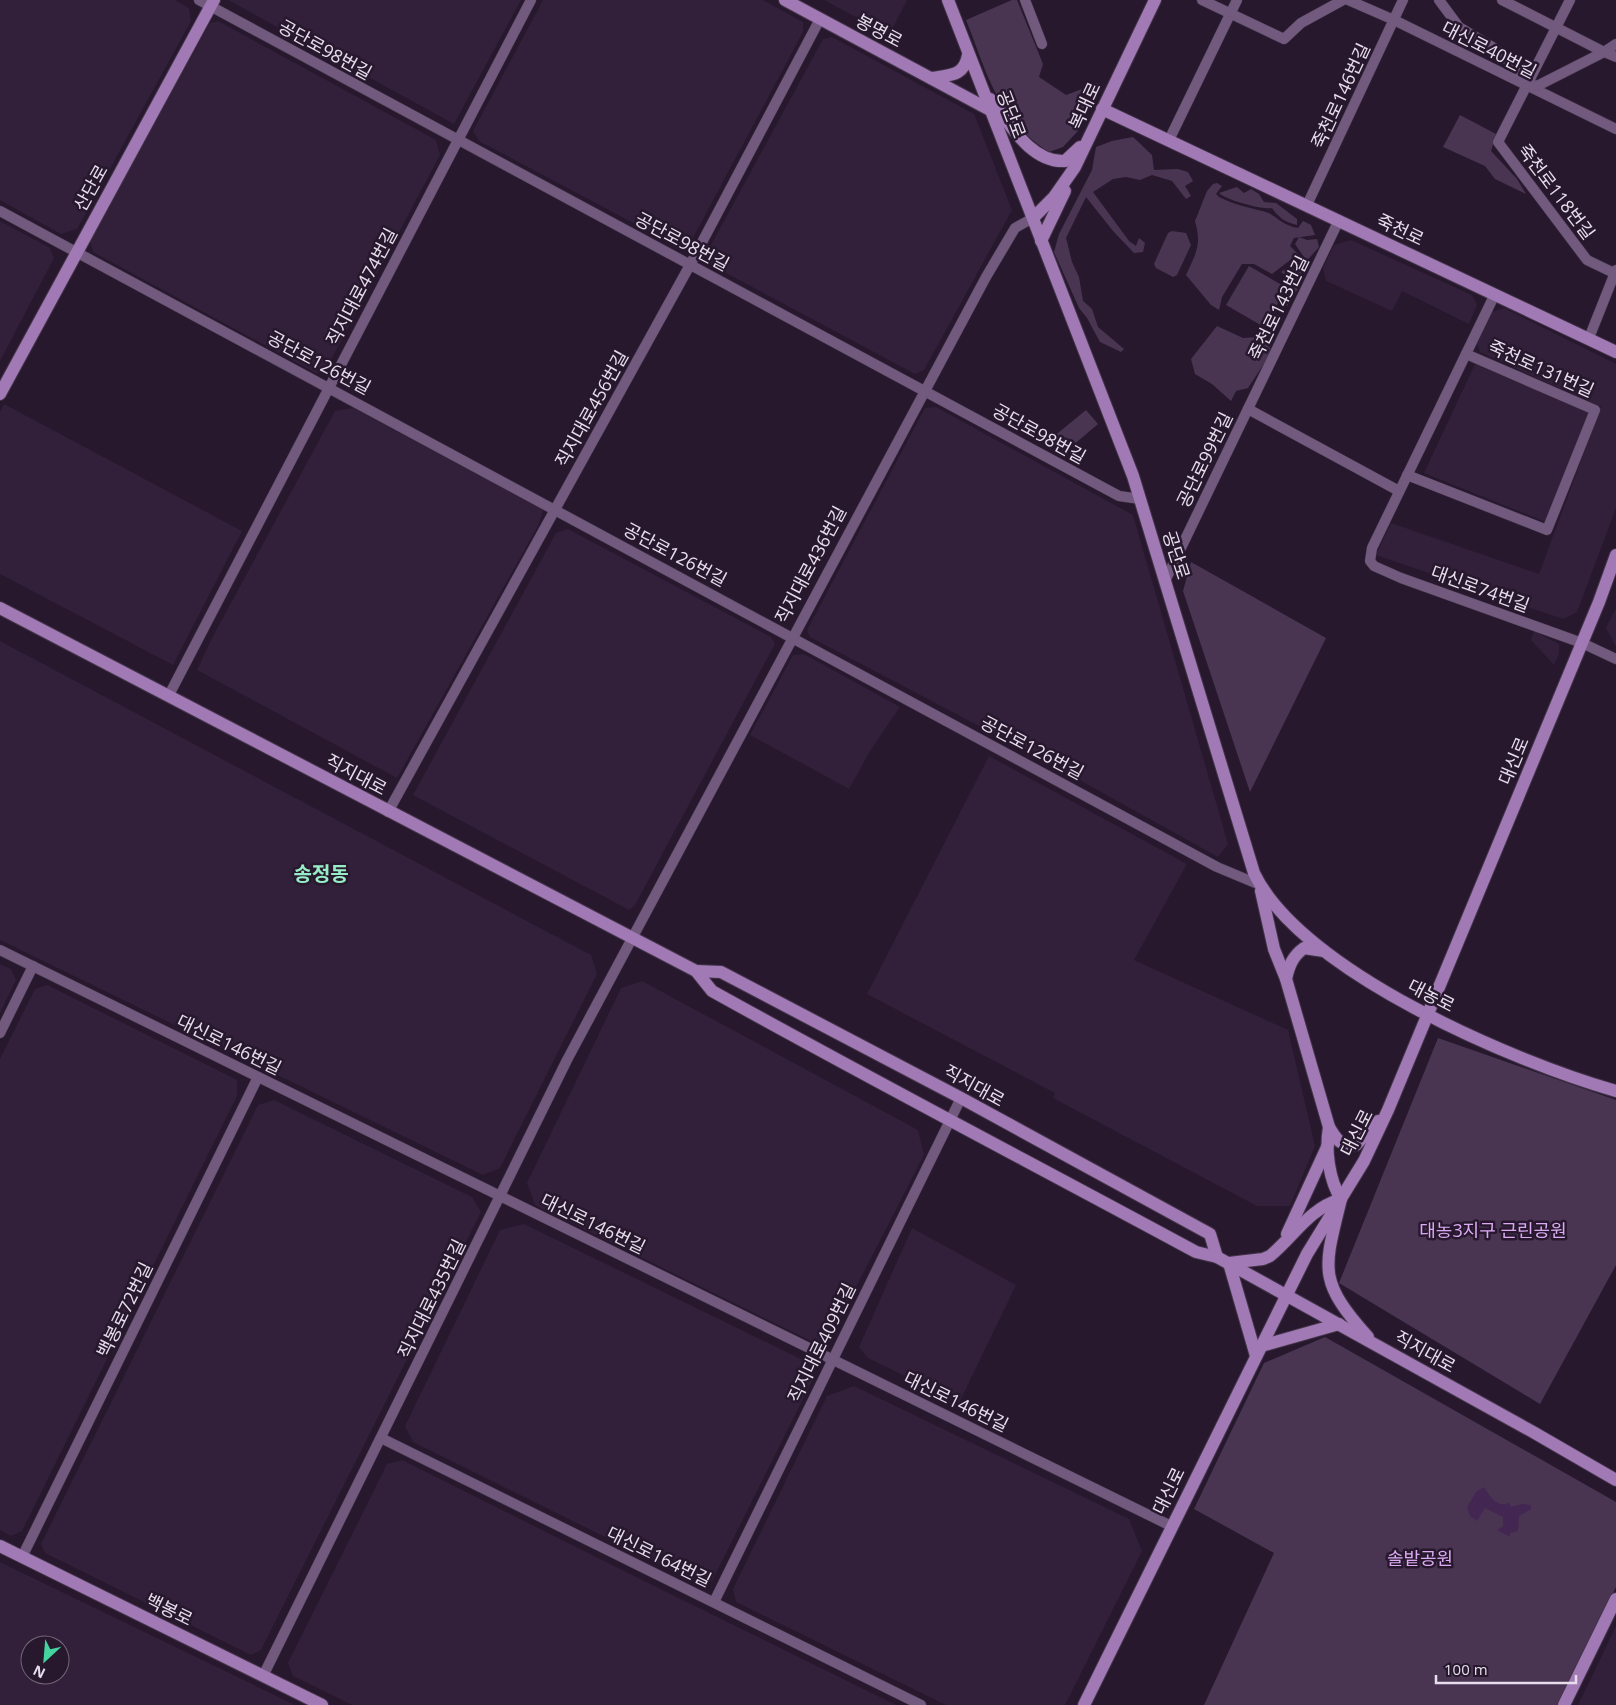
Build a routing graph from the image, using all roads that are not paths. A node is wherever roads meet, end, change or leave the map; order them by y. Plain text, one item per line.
1 (199, 0) edge
2 (530, 0) edge
3 (785, 0) edge
4 (948, 0) edge
5 (1025, 0) edge
6 (1155, 0) edge
7 (1202, 0) edge
8 (1237, 0) edge
9 (1343, 0) edge
10 (1348, 0) edge
11 (1403, 0) edge
12 (1439, 0) edge
13 (1502, 0) edge
14 (1570, 0) edge
15 (213, 3) edge
16 (1230, 14) junction
17 (820, 19) junction
18 (1394, 20) junction
19 (1558, 27) junction
20 (1042, 44) dead end
21 (1616, 44) edge
22 (1604, 52) junction
23 (968, 55) junction
24 (1616, 57) edge
25 (931, 78) junction
26 (1526, 87) junction
27 (983, 91) junction
28 (1102, 109) junction
29 (990, 110) junction
30 (1616, 130) edge
31 (457, 140) junction
32 (1169, 140) junction
33 (1088, 141) junction
34 (1307, 205) junction
35 (0, 211) edge
36 (1033, 218) junction
37 (1339, 220) junction
38 (1041, 241) junction
39 (76, 252) junction
40 (690, 265) junction
41 (1615, 273) edge
42 (1495, 294) junction
43 (1589, 338) junction
44 (1616, 352) edge
45 (1466, 354) junction
46 (328, 387) junction
47 (924, 390) junction
48 (0, 394) edge
49 (1248, 410) junction
50 (1407, 475) junction
51 (1399, 491) junction
52 (1140, 499) junction
53 (555, 509) junction
54 (1616, 556) edge
55 (1370, 561) joint
56 (1166, 579) junction
57 (0, 608) edge
58 (791, 637) junction
59 (1582, 643) junction
60 (1616, 659) edge
61 (169, 695) junction
62 (388, 812) junction
63 (1260, 886) junction
64 (633, 939) junction
65 (0, 950) edge
66 (1326, 951) junction
67 (33, 966) junction
68 (696, 971) junction
69 (1286, 978) junction
70 (1426, 1014) junction
71 (0, 1033) edge
72 (258, 1077) junction
73 (1616, 1091) edge
74 (961, 1098) junction
75 (1388, 1110) junction
76 (951, 1119) junction
77 (1329, 1127) junction
78 (1328, 1145) junction
79 (501, 1197) junction
80 (1342, 1199) junction
81 (1281, 1247) junction
82 (1217, 1257) junction
83 (1229, 1264) junction
84 (1286, 1295) junction
85 (1339, 1324) junction
86 (1374, 1344) junction
87 (1258, 1351) junction
88 (832, 1359) junction
89 (381, 1438) junction
90 (1590, 1465) junction
91 (1616, 1469) edge
92 (1616, 1480) edge
93 (1171, 1526) junction
94 (0, 1546) edge
95 (22, 1557) junction
96 (1616, 1599) edge
97 (714, 1602) junction
98 (263, 1676) junction
99 (322, 1705) edge
100 (921, 1705) edge
101 (1084, 1705) edge
102 (1564, 1705) edge

1 - 15 street, 공단로98번길
2 - 31 street, 직지대로474번길
3 - 17 street, 봉명로
4 - 23 street, 공단로
5 - 20 street
6 - 28 street, 복대로
7 - 16 street
8 - 16 street
9 - 16 street
10 - 18 street, 대신로40번길
11 - 18 street, 죽천로146번길
12 - 26 street
13 - 19 street
14 - 19 street, 죽천로118번길
15 - 31 street, 공단로98번길
15 - 39 street, 산단로
16 - 32 street
17 - 25 street, 봉명로
17 - 40 street, 직지대로456번길
18 - 26 street, 대신로40번길
18 - 34 street, 죽천로146번길
19 - 22 street
19 - 26 street, 죽천로118번길
21 - 22 street
22 - 24 street
22 - 26 street
23 - 25 street
23 - 27 street, 공단로
25 - 29 street, 봉명로
26 - 30 street, 대신로40번길
26 - 41 street, 죽천로118번길
27 - 29 street, 공단로
27 - 33 street
28 - 32 street, 죽천로
28 - 33 street, 복대로
29 - 36 street, 공단로
31 - 40 street, 공단로98번길
31 - 46 street, 직지대로474번길
32 - 34 street, 죽천로
33 - 36 street, 복대로
33 - 38 street
34 - 37 street, 죽천로
35 - 39 street, 공단로126번길
36 - 38 street, 공단로
36 - 47 street, 직지대로436번길
37 - 42 street, 죽천로
37 - 49 street, 죽천로143번길
38 - 52 street, 공단로
39 - 46 street, 공단로126번길
39 - 48 street, 산단로
40 - 47 street, 공단로98번길
40 - 53 street, 직지대로456번길
41 - 43 street
42 - 43 street, 죽천로
42 - 45 street, 죽천로131번길
43 - 44 street, 죽천로
45 - 50 street, 죽천로131번길
45 - 50 street, 죽천로131번길
46 - 53 street, 공단로126번길
46 - 61 street, 직지대로474번길
47 - 52 street, 공단로98번길
47 - 58 street, 직지대로436번길
49 - 51 street
49 - 56 street, 공단로99번길
50 - 51 street, 죽천로131번길
51 - 55 street, 죽천로131번길
52 - 56 street, 공단로
53 - 58 street, 공단로126번길
53 - 62 street, 직지대로456번길
54 - 59 street, 대신로
55 - 59 street, 대신로74번길
56 - 63 street, 공단로
57 - 61 street, 직지대로
58 - 63 street, 공단로126번길
58 - 64 street, 직지대로436번길
59 - 60 street, 대신로74번길
59 - 70 street, 대신로
61 - 62 street, 직지대로
62 - 64 street, 직지대로
63 - 66 street, 대농로
63 - 69 street
64 - 68 street, 직지대로
64 - 79 street, 직지대로435번길
65 - 67 street, 대신로146번길
66 - 69 street
66 - 70 street, 대농로
67 - 71 street
67 - 72 street, 대신로146번길
68 - 74 street, 직지대로
68 - 76 street, 직지대로
69 - 77 street
70 - 73 street, 대농로
70 - 75 street, 대신로
72 - 79 street, 대신로146번길
72 - 95 street, 백봉로72번길
74 - 76 street, 직지대로409번길
74 - 82 street, 직지대로
75 - 77 street
75 - 80 street, 대신로
76 - 82 street, 직지대로
76 - 88 street, 직지대로409번길
77 - 78 street
78 - 80 street
78 - 81 street
79 - 88 street, 대신로146번길
79 - 89 street, 직지대로435번길
80 - 81 street
80 - 84 street, 대신로
80 - 86 street
81 - 83 street
82 - 83 street, 직지대로
83 - 84 street, 직지대로
83 - 87 street
84 - 85 street, 직지대로
84 - 87 street, 대신로
85 - 86 street, 직지대로
85 - 87 street
86 - 90 street, 직지대로
87 - 93 street, 대신로
88 - 93 street, 대신로146번길
88 - 97 street, 직지대로409번길
89 - 97 street, 대신로164번길
89 - 98 street, 직지대로435번길
90 - 91 street
90 - 92 street, 직지대로
93 - 101 street, 대신로
94 - 95 street, 백봉로
95 - 98 street, 백봉로
96 - 102 street
97 - 100 street, 대신로164번길
98 - 99 street, 백봉로

